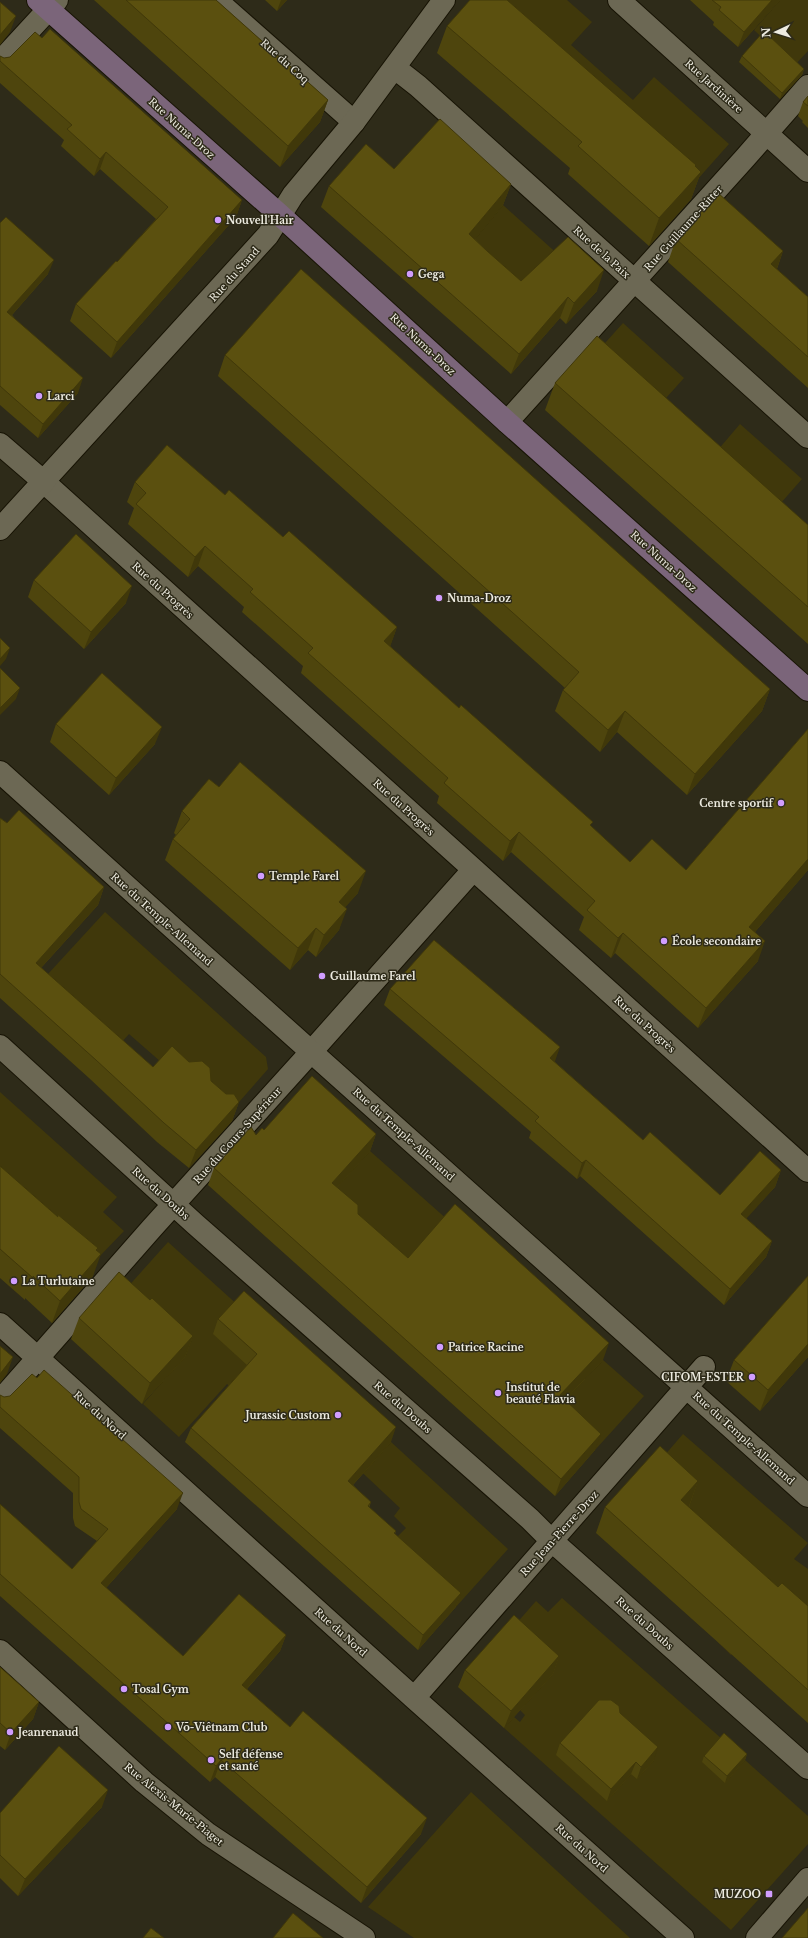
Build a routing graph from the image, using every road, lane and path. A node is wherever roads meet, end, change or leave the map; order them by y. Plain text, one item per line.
1 (216, 0) edge
2 (444, 0) edge
3 (619, 0) edge
4 (48, 3) edge
5 (0, 62) edge
6 (395, 68) junction
7 (808, 86) edge
8 (354, 122) junction
9 (767, 134) junction
10 (808, 171) edge
11 (280, 215) junction
12 (634, 282) junction
13 (507, 422) junction
14 (808, 437) edge
15 (0, 444) edge
16 (44, 482) junction
17 (0, 529) edge
18 (808, 690) edge
19 (0, 772) edge
20 (473, 870) junction
21 (0, 1046) edge
22 (311, 1052) junction
23 (808, 1171) edge
24 (173, 1205) junction
25 (0, 1324) edge
26 (37, 1358) junction
27 (704, 1367) dead end
28 (687, 1387) junction
29 (0, 1401) edge
30 (808, 1496) edge
31 (552, 1541) junction
32 (0, 1651) edge
33 (414, 1698) junction
34 (808, 1768) edge
35 (808, 1879) edge
36 (364, 1938) edge
37 (683, 1938) edge
38 (757, 1938) edge

1 - 8 street, Rue du Coq
2 - 6 street, Rue du Stand
3 - 9 street, Rue Jardinière
4 - 5 street
4 - 11 main road, Rue Numa-Droz
6 - 8 street, Rue du Stand
6 - 12 street, Rue de la Paix
7 - 9 street, Rue Guillaume-Ritter
8 - 11 street, Rue du Stand
9 - 10 street, Rue Jardinière
9 - 12 street, Rue Guillaume-Ritter
11 - 13 main road, Rue Numa-Droz
11 - 16 street, Rue du Stand
12 - 13 street, Rue Guillaume-Ritter
12 - 14 street, Rue de la Paix
13 - 18 main road, Rue Numa-Droz
15 - 16 street, Rue du Progrès
16 - 17 street, Rue du Stand
16 - 20 street, Rue du Progrès
19 - 22 street, Rue du Temple-Allemand
20 - 22 street, Rue du Cours-Supérieur
20 - 23 street, Rue du Progrès
21 - 24 street, Rue du Doubs
22 - 24 street, Rue du Cours-Supérieur
22 - 28 street, Rue du Temple-Allemand
24 - 26 street, Rue du Cours-Supérieur
24 - 31 street, Rue du Doubs
25 - 26 street, Rue du Nord
26 - 29 street, Rue du Cours-Supérieur
26 - 33 street, Rue du Nord
27 - 28 street, Rue Jean-Pierre-Droz
28 - 30 street, Rue du Temple-Allemand
28 - 31 street, Rue Jean-Pierre-Droz
31 - 33 street, Rue Jean-Pierre-Droz
31 - 34 street, Rue du Doubs
32 - 36 street, Rue Alexis-Marie-Piaget
33 - 37 street, Rue du Nord
35 - 38 street

